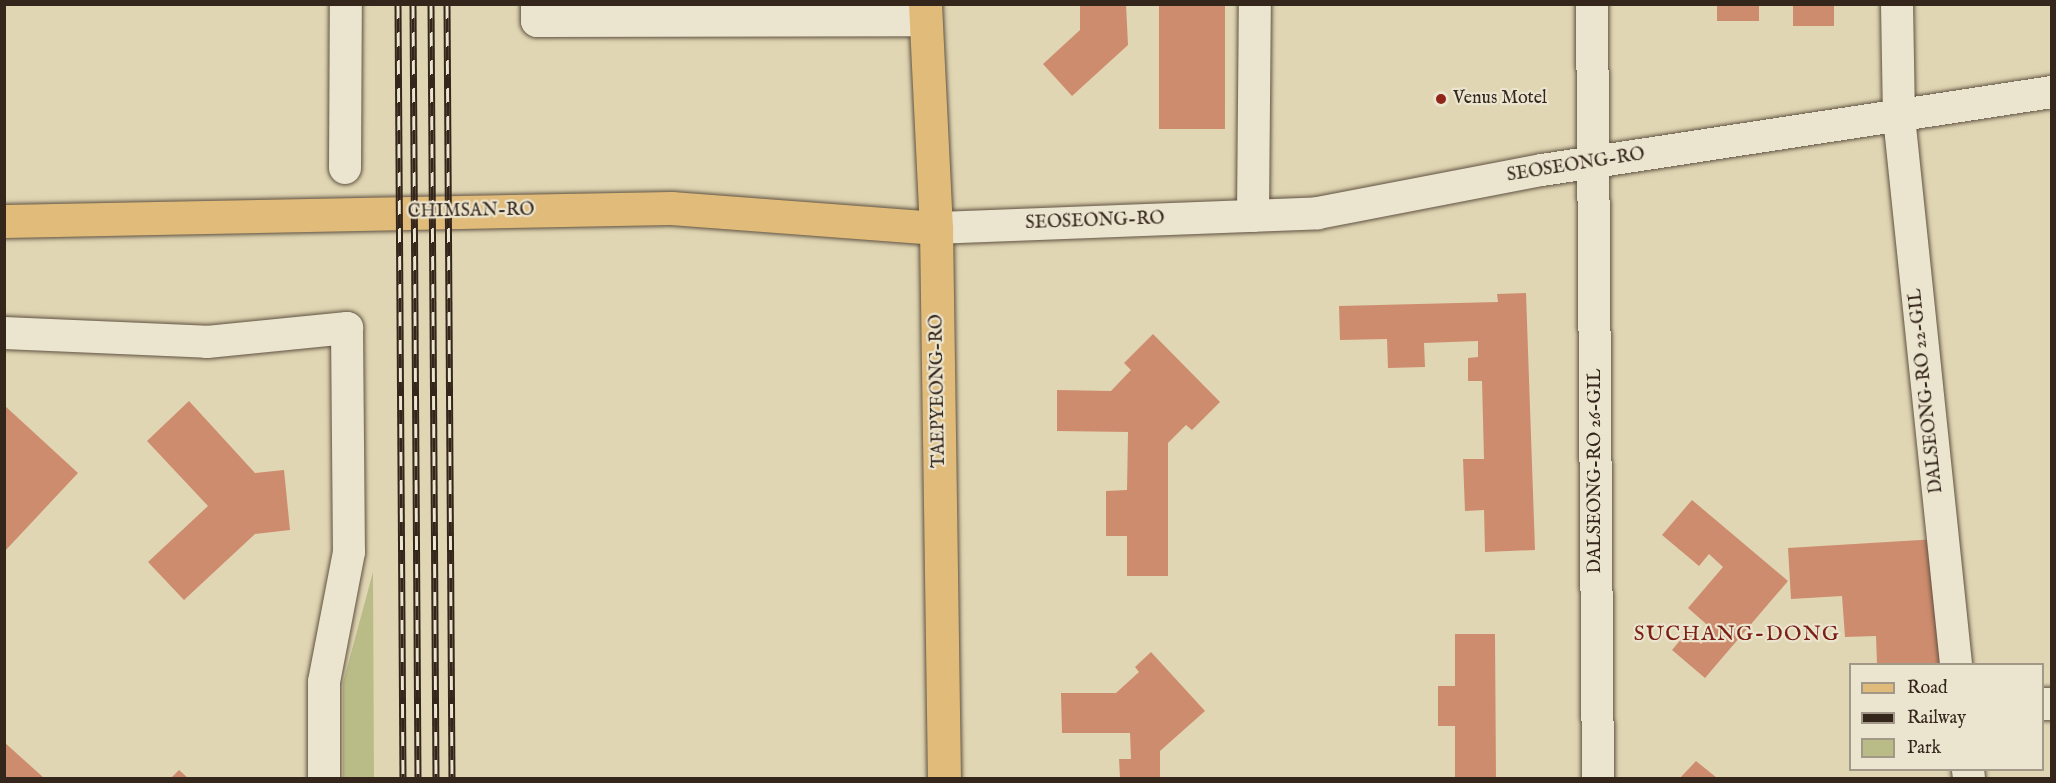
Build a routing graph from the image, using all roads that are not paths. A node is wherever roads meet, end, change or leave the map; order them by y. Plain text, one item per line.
1 (346, 4) edge
2 (1255, 4) edge
3 (1592, 4) edge
4 (1897, 4) edge
5 (537, 13) edge
6 (926, 13) edge
7 (2052, 92) edge
8 (1899, 117) junction
9 (1594, 164) junction
10 (345, 168) dead end
11 (1253, 216) junction
12 (4, 221) edge
13 (936, 228) junction
14 (4, 333) edge
15 (1956, 663) edge
16 (324, 778) edge
17 (944, 778) edge
18 (1598, 778) edge

1 - 10 street
2 - 11 street
3 - 9 street, DALSEONG-RO 26-GIL
4 - 8 street
5 - 6 street
6 - 13 main road, TAEPYEONG-RO
7 - 8 street, SEOSEONG-RO
8 - 9 street, SEOSEONG-RO
8 - 15 street, DALSEONG-RO 22-GIL
9 - 11 street, SEOSEONG-RO
9 - 18 street, DALSEONG-RO 26-GIL
11 - 13 street, SEOSEONG-RO
12 - 13 main road, CHIMSAN-RO
13 - 17 main road, TAEPYEONG-RO
14 - 16 street

